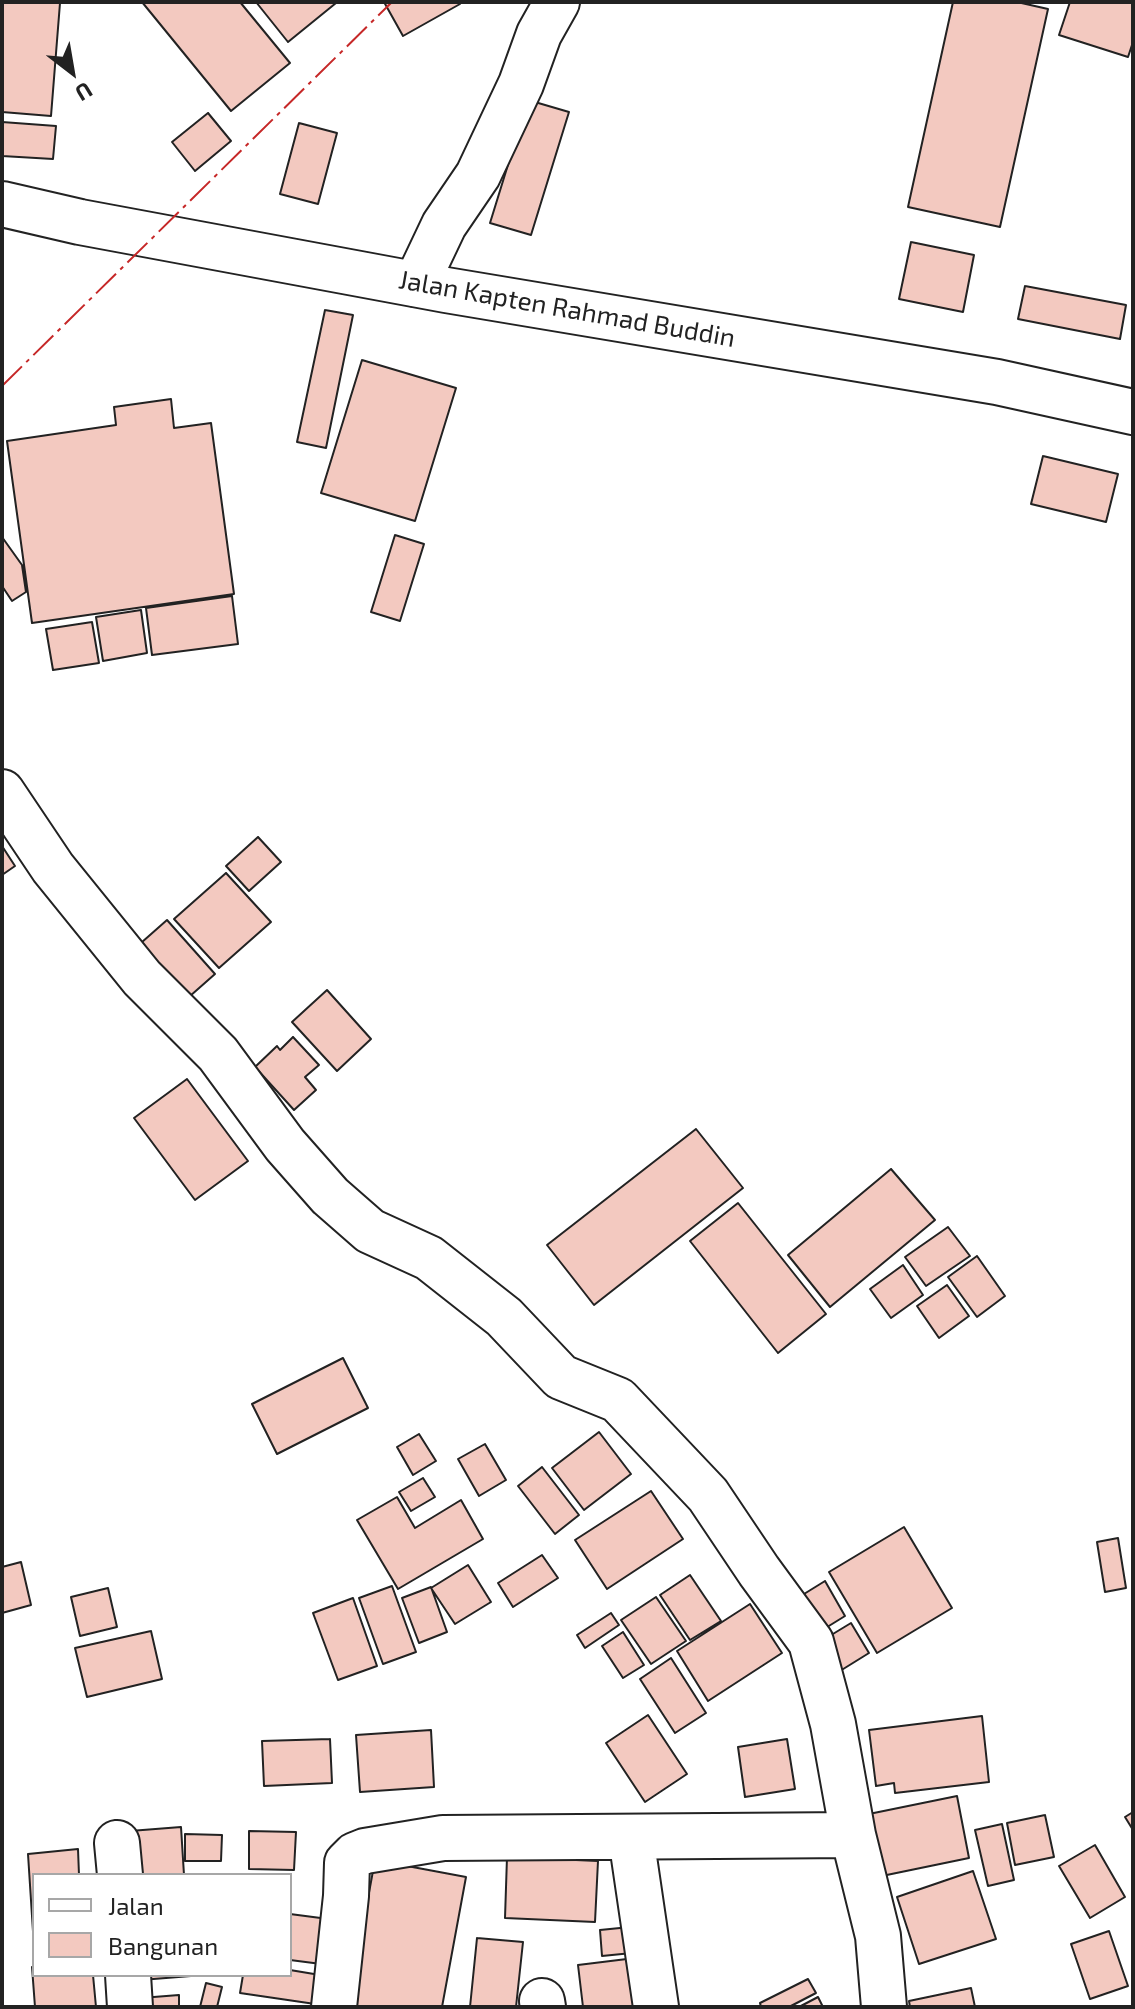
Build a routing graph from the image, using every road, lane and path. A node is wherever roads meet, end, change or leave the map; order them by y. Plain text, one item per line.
1 (557, 2) edge
2 (2, 204) edge
3 (416, 284) junction
4 (1133, 412) edge
5 (2, 792) edge
6 (853, 1835) junction
7 (631, 1837) junction
8 (128, 1977) edge
9 (130, 2007) edge
10 (334, 2007) edge
11 (656, 2007) edge
12 (884, 2007) edge

1 - 3 street
2 - 3 street, Jalan Kapten Rahmad Buddin
3 - 4 street, Jalan Kapten Rahmad Buddin
5 - 6 street
6 - 7 street
6 - 12 street
7 - 10 street
7 - 11 street
8 - 9 street

